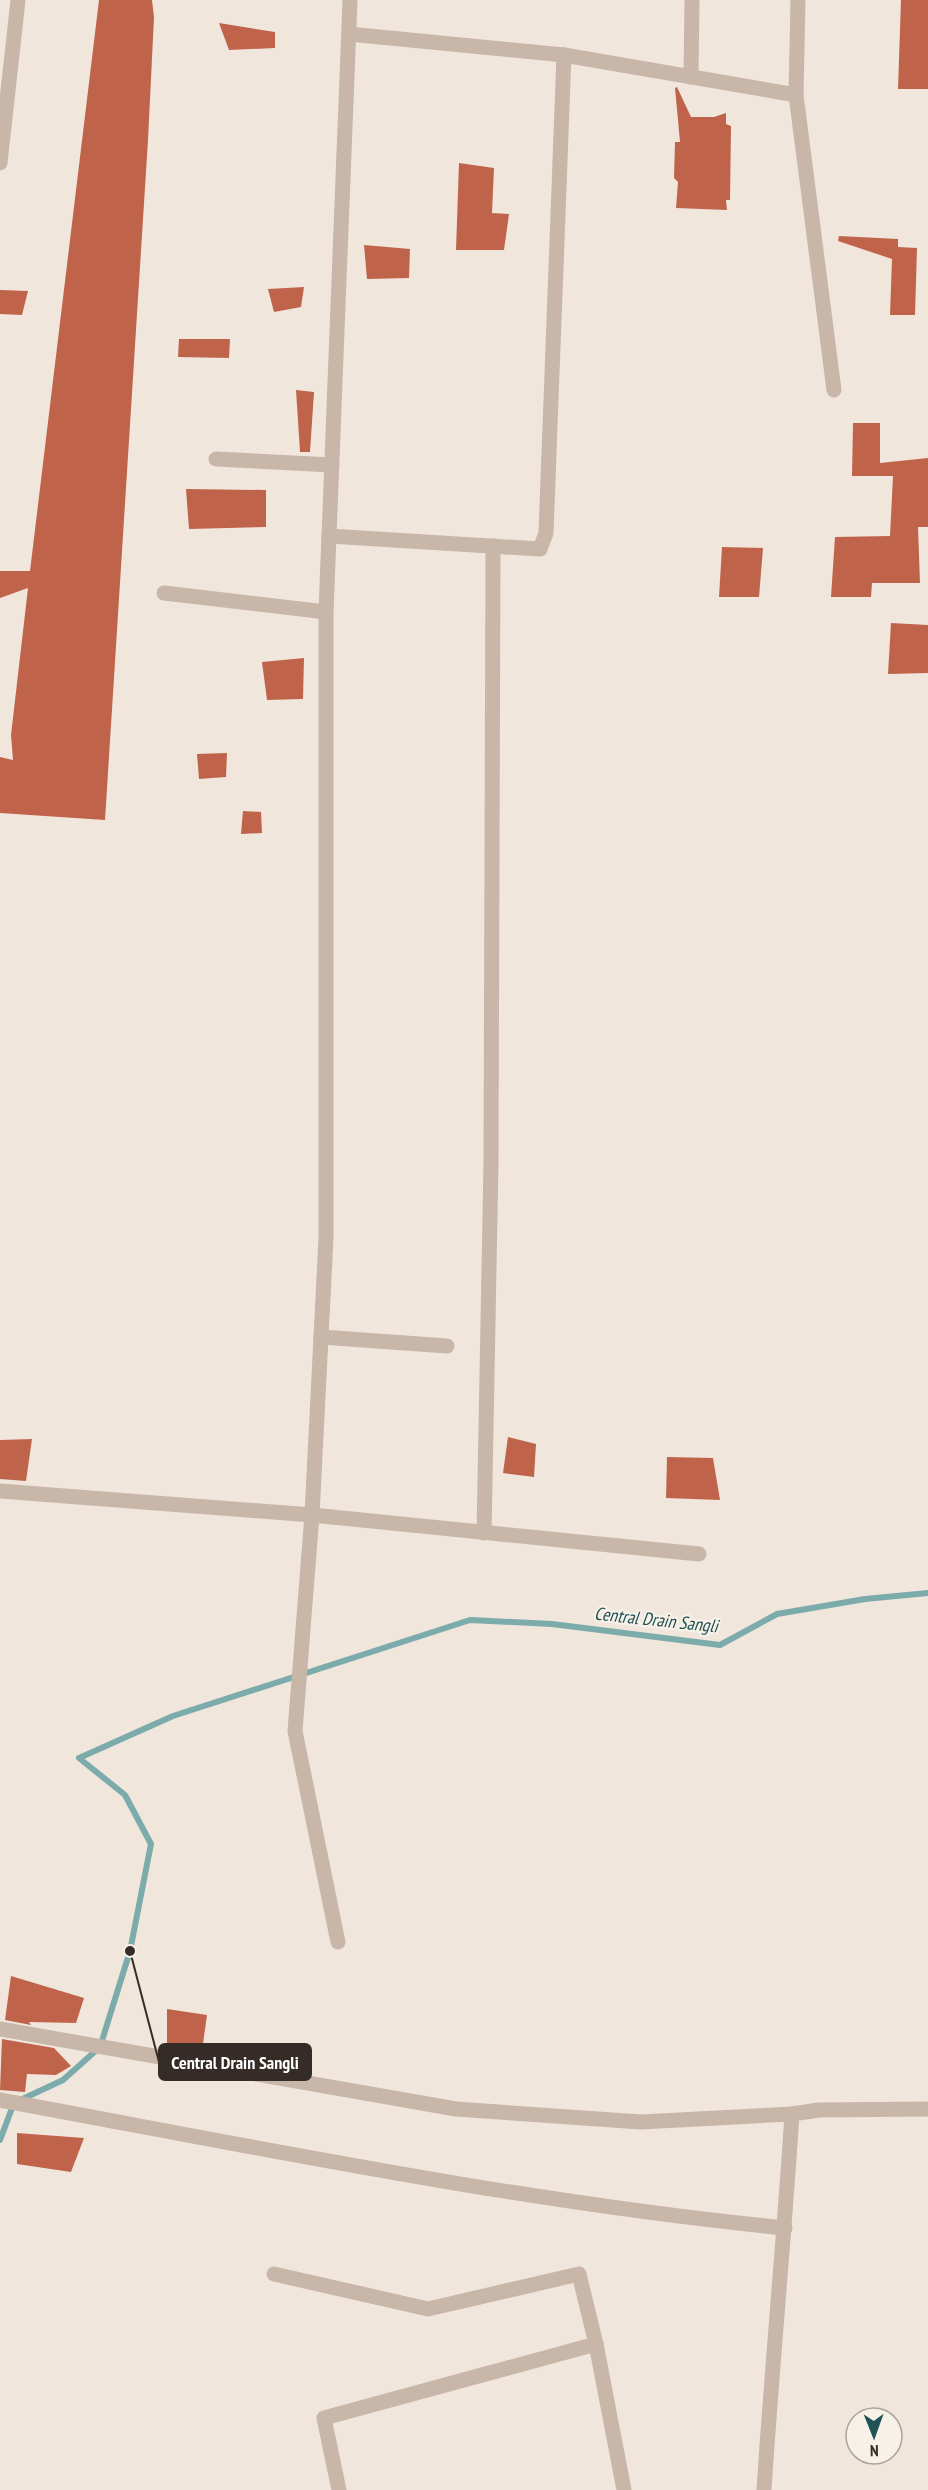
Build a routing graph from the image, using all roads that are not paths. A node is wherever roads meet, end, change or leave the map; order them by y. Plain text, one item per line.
1 (18, 0) edge
2 (350, 0) edge
3 (692, 0) edge
4 (798, 0) edge
5 (349, 34) junction
6 (564, 55) junction
7 (691, 77) junction
8 (796, 95) junction
9 (0, 163) edge
10 (834, 390) dead end
11 (216, 459) dead end
12 (332, 465) junction
13 (329, 537) junction
14 (493, 546) junction
15 (164, 592) dead end
16 (326, 612) junction
17 (321, 1337) junction
18 (447, 1346) dead end
19 (0, 1491) edge
20 (312, 1515) junction
21 (484, 1533) junction
22 (699, 1554) dead end
23 (338, 1942) dead end
24 (0, 2029) edge
25 (0, 2100) edge
26 (928, 2109) edge
27 (792, 2115) junction
28 (785, 2228) junction
29 (274, 2274) dead end
30 (596, 2344) junction
31 (339, 2490) edge
32 (624, 2490) edge
33 (764, 2490) edge

1 - 9 street
2 - 5 street
3 - 7 street
4 - 8 street
5 - 6 street
5 - 12 street
6 - 7 street
6 - 14 street
7 - 8 street
8 - 10 street
11 - 12 street
12 - 13 street
13 - 14 street
13 - 16 street
14 - 21 street
15 - 16 street
16 - 17 street
17 - 18 street
17 - 20 street
19 - 20 street
20 - 21 street
20 - 23 street
21 - 22 street
24 - 27 street
25 - 28 street
26 - 27 street
27 - 28 street
28 - 33 street
29 - 30 street
30 - 31 street
30 - 32 street

